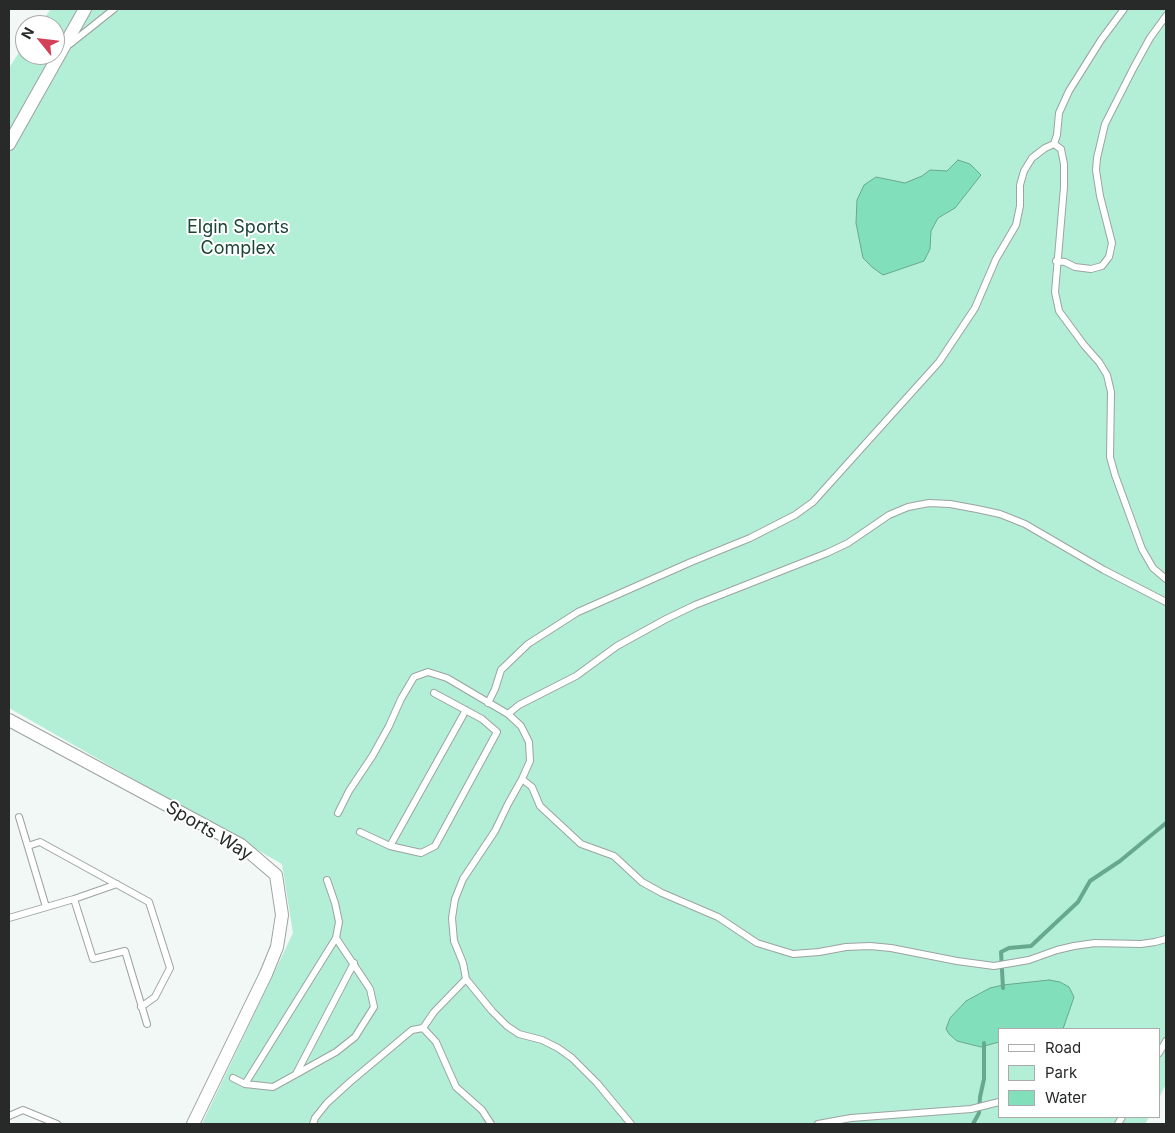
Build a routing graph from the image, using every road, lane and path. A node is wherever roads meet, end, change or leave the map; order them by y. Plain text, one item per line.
1 (85, 9) edge
2 (114, 9) edge
3 (1124, 9) edge
4 (1166, 16) edge
5 (65, 45) edge
6 (65, 48) edge
7 (54, 65) edge
8 (9, 144) edge
9 (1054, 144) junction
10 (1056, 261) junction
11 (1166, 578) edge
12 (1166, 602) edge
13 (434, 693) dead end
14 (488, 703) junction
15 (466, 710) junction
16 (508, 714) junction
17 (9, 720) edge
18 (522, 779) junction
19 (338, 812) dead end
20 (19, 817) dead end
21 (360, 832) dead end
22 (28, 846) junction
23 (390, 846) junction
24 (327, 880) dead end
25 (117, 884) junction
26 (74, 899) junction
27 (46, 907) junction
28 (9, 918) edge
29 (336, 938) junction
30 (1166, 938) edge
31 (354, 962) junction
32 (466, 979) junction
33 (142, 1007) junction
34 (146, 1024) dead end
35 (423, 1028) junction
36 (296, 1075) junction
37 (233, 1078) dead end
38 (245, 1084) junction
39 (998, 1102) edge
40 (9, 1116) edge
41 (57, 1124) edge
42 (192, 1124) edge
43 (313, 1124) edge
44 (491, 1124) edge
45 (631, 1124) edge
46 (818, 1124) edge

1 - 5 street
2 - 6 lane
3 - 9 lane
4 - 10 lane
7 - 8 street
9 - 10 lane
9 - 14 lane
10 - 11 lane
12 - 16 lane
13 - 15 lane
14 - 16 lane
14 - 19 lane
15 - 23 lane
15 - 23 lane
16 - 18 lane
17 - 42 street, Sports Way
18 - 30 lane
18 - 32 lane
20 - 22 lane
21 - 23 lane
22 - 25 lane
22 - 27 lane
24 - 29 lane
25 - 26 lane
25 - 33 lane
26 - 27 lane
26 - 33 lane
27 - 28 lane
29 - 31 lane
29 - 38 lane
31 - 36 lane
31 - 36 lane
32 - 35 lane
32 - 45 lane
33 - 34 lane
35 - 43 lane
35 - 44 lane
36 - 38 lane
37 - 38 lane
39 - 46 lane
40 - 41 lane

